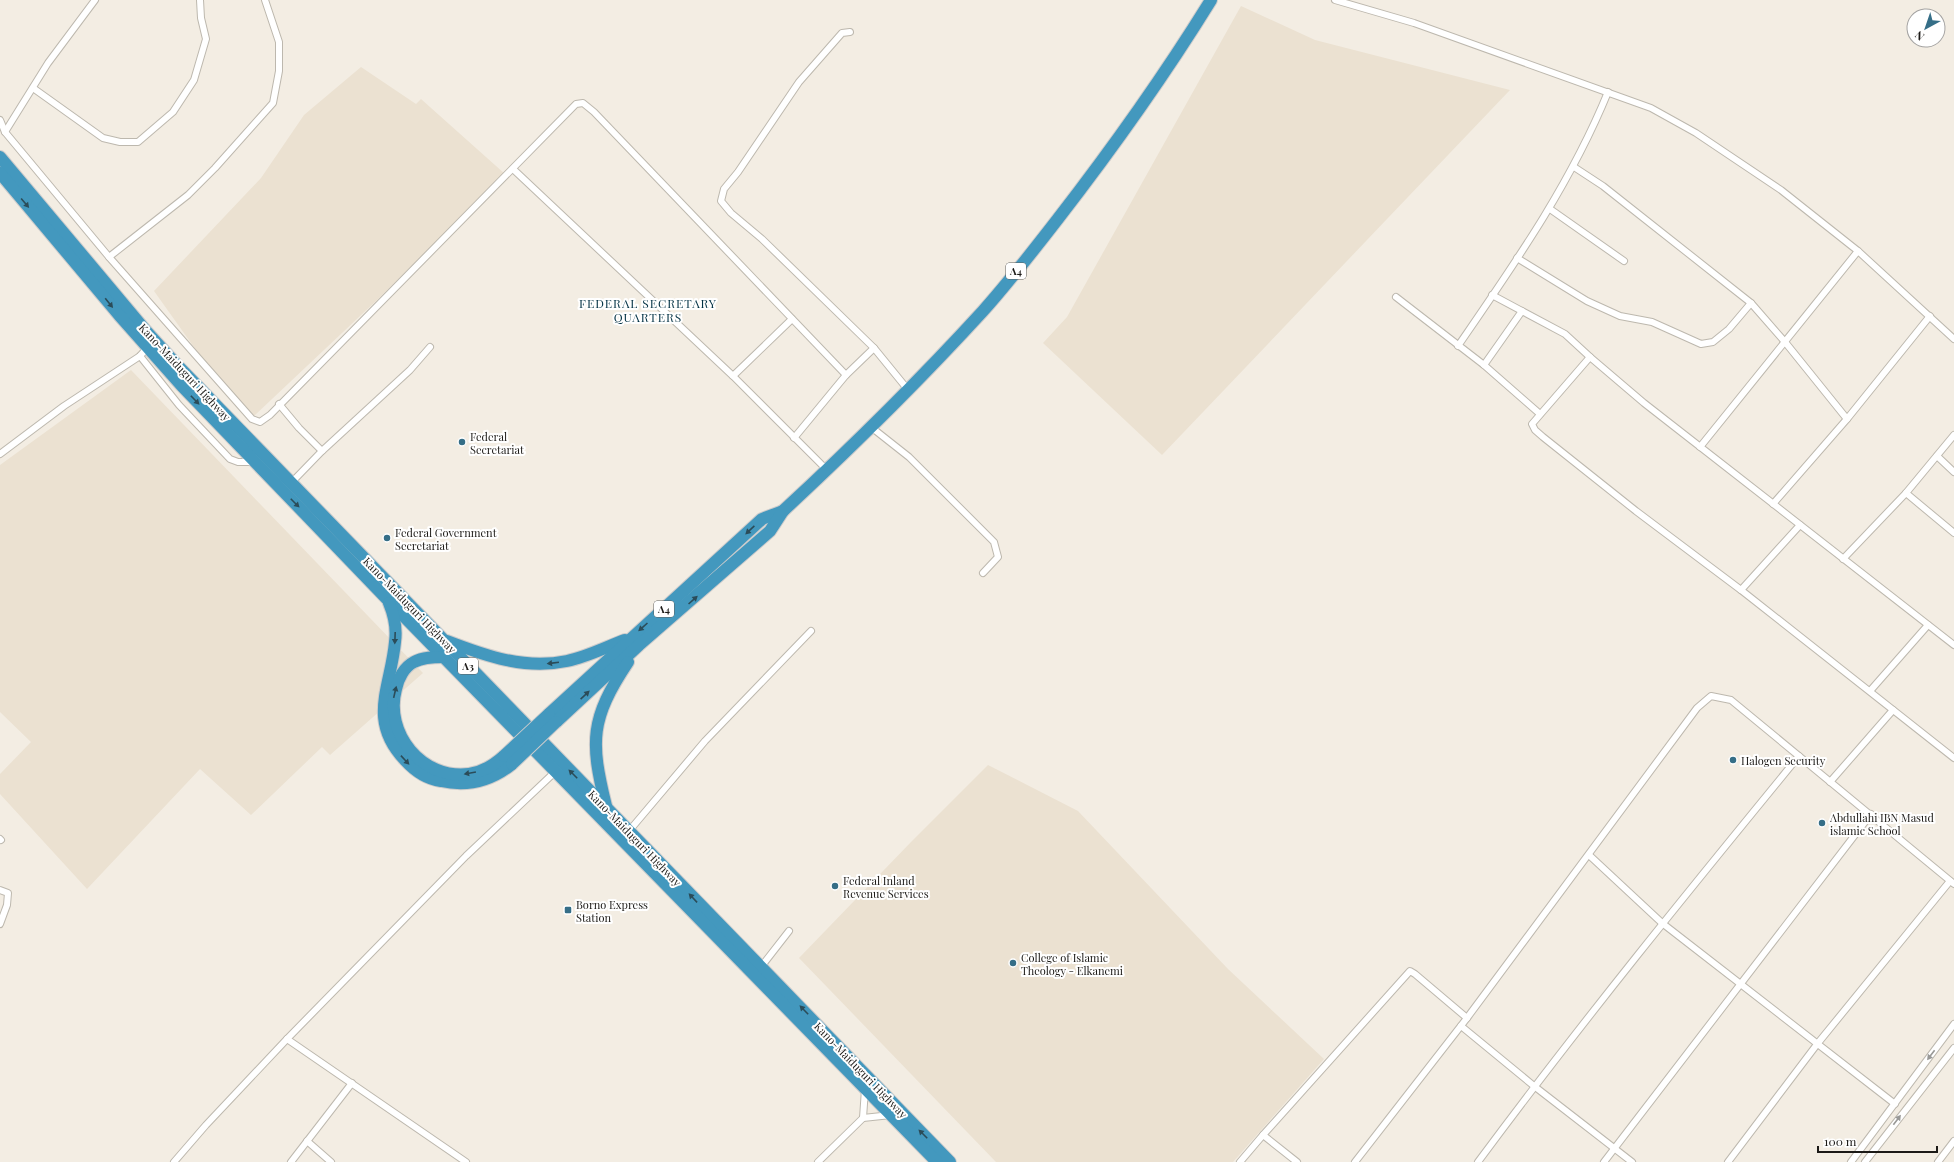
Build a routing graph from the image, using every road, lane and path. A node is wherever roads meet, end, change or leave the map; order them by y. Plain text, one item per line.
1 (95, 0) edge
2 (200, 0) edge
3 (265, 0) edge
4 (1211, 0) edge
5 (1335, 0) edge
6 (850, 32) dead end
7 (32, 88) junction
8 (1608, 92) junction
9 (0, 120) edge
10 (5, 132) junction
11 (0, 157) edge
12 (1574, 166) junction
13 (513, 169) junction
14 (0, 173) edge
15 (1550, 209) junction
16 (1858, 251) junction
17 (109, 257) junction
18 (1516, 258) junction
19 (1624, 261) dead end
20 (1492, 296) junction
21 (1396, 297) dead end
22 (1751, 303) junction
23 (1522, 311) junction
24 (1930, 316) junction
25 (792, 319) junction
26 (1954, 339) edge
27 (1785, 342) junction
28 (1458, 346) junction
29 (430, 347) dead end
30 (874, 348) junction
31 (143, 352) junction
32 (1590, 357) junction
33 (1484, 365) junction
34 (846, 375) junction
35 (733, 376) junction
36 (909, 390) junction
37 (279, 404) junction
38 (1540, 414) junction
39 (1847, 419) junction
40 (871, 427) junction
41 (1954, 435) edge
42 (794, 438) junction
43 (1700, 447) junction
44 (322, 451) junction
45 (0, 454) edge
46 (1937, 456) junction
47 (827, 470) junction
48 (1954, 472) edge
49 (287, 487) junction
50 (1906, 493) junction
51 (1773, 504) junction
52 (1800, 525) junction
53 (1954, 533) edge
54 (1844, 559) junction
55 (983, 573) dead end
56 (1741, 590) junction
57 (388, 600) junction
58 (1928, 625) junction
59 (811, 631) dead end
60 (443, 639) junction
61 (634, 642) junction
62 (1954, 645) edge
63 (444, 657) junction
64 (1870, 691) junction
65 (1892, 710) junction
66 (1799, 756) junction
67 (1954, 758) edge
68 (508, 760) junction
69 (556, 771) junction
70 (1830, 782) junction
71 (606, 808) junction
72 (1871, 814) junction
73 (629, 831) junction
74 (1589, 855) junction
75 (1952, 883) edge
76 (0, 890) edge
77 (1662, 923) junction
78 (0, 924) edge
79 (789, 931) dead end
80 (761, 967) junction
81 (1739, 984) junction
82 (1467, 1018) junction
83 (1954, 1024) edge
84 (1461, 1026) junction
85 (287, 1038) junction
86 (1818, 1043) junction
87 (1954, 1048) edge
88 (352, 1083) junction
89 (1534, 1086) junction
90 (865, 1089) junction
91 (1894, 1104) junction
92 (891, 1115) junction
93 (863, 1118) junction
94 (1262, 1135) junction
95 (307, 1141) junction
96 (1954, 1141) edge
97 (1615, 1148) junction
98 (174, 1162) edge
99 (291, 1162) edge
100 (331, 1162) edge
101 (466, 1162) edge
102 (818, 1162) edge
103 (937, 1162) edge
104 (950, 1162) edge
105 (1240, 1162) edge
106 (1297, 1162) edge
107 (1355, 1162) edge
108 (1478, 1162) edge
109 (1604, 1162) edge
110 (1632, 1162) edge
111 (1728, 1162) edge
112 (1851, 1162) edge
113 (1864, 1162) edge
114 (1938, 1162) edge

1 - 7 street
2 - 7 street
3 - 17 street
4 - 36 highway, A4
5 - 8 street
6 - 30 street
7 - 10 street
8 - 12 street
8 - 16 street
9 - 10 street
10 - 17 street
11 - 49 highway, Kano-Maiduguri Highway / A3
12 - 15 street
12 - 22 street
13 - 25 street
13 - 35 street
13 - 37 street
14 -> 31 highway, Kano-Maiduguri Highway / A3
15 - 18 street
15 - 19 street
16 - 24 street
16 - 27 street
17 - 37 street
18 - 20 street
18 - 22 street
20 - 23 street
20 - 28 street
21 - 28 street
22 - 27 street
23 - 32 street
23 - 33 street
24 - 26 street
24 - 39 street
25 - 34 street
25 - 35 street
27 - 39 street
27 - 43 street
28 - 33 street
29 - 44 street
30 - 34 street
30 - 36 street
31 - 45 street
31 - 49 highway, Kano-Maiduguri Highway / A3
32 - 38 street
32 - 43 street
33 - 38 street
34 - 42 street
35 - 42 street
36 - 40 highway, A4
37 - 44 street
38 - 56 street
39 - 51 street
40 - 47 highway, A4
40 - 55 street
41 - 46 street
42 - 47 street
43 - 51 street
44 - 49 street
46 - 48 street
46 - 50 street
47 - 61 highway, A4
49 -> 57 highway, Kano-Maiduguri Highway / A3
49 - 60 highway, Kano-Maiduguri Highway / A3
50 - 53 street
50 - 54 street
51 - 52 street
52 - 54 street
52 - 56 street
54 - 58 street
56 - 64 street
57 - 63 highway, Kano-Maiduguri Highway / A3
57 -> 68 highway, A4
58 - 62 street
58 - 64 street
59 - 73 street
61 -> 60 highway
71 -> 60 highway, Kano-Maiduguri Highway / A3
61 - 68 highway, A4, bridge
61 - 71 highway
68 -> 63 highway, A4
63 - 69 highway, Kano-Maiduguri Highway / A3
64 - 65 street
65 - 67 street
65 - 70 street
66 - 70 street
66 - 74 street
66 - 77 street
69 - 85 street
69 - 90 highway, Kano-Maiduguri Highway / A3
70 - 72 street
71 - 73 highway, Kano-Maiduguri Highway / A3
72 - 75 street
72 - 81 street
80 -> 73 highway, Kano-Maiduguri Highway / A3
74 - 77 street
74 - 82 street
75 - 86 street
76 - 78 street
77 - 81 street
77 - 89 street
79 - 80 street
104 -> 80 highway, Kano-Maiduguri Highway / A3
81 - 86 street
81 - 97 street
82 - 84 street
82 - 94 street
83 -> 91 street
84 - 89 street
84 - 107 street
85 - 88 street
85 - 98 street
86 - 91 street
86 - 111 street
113 -> 87 street
88 - 95 street
88 - 101 street
89 - 97 street
89 - 108 street
90 - 92 highway, Kano-Maiduguri Highway / A3
90 - 93 street
91 - 112 street
92 - 93 street
92 - 103 highway, Kano-Maiduguri Highway / A3
93 - 102 street
94 - 105 street
94 - 106 street
95 - 99 street
95 - 100 street
96 - 114 street
97 - 109 street
97 - 110 street

